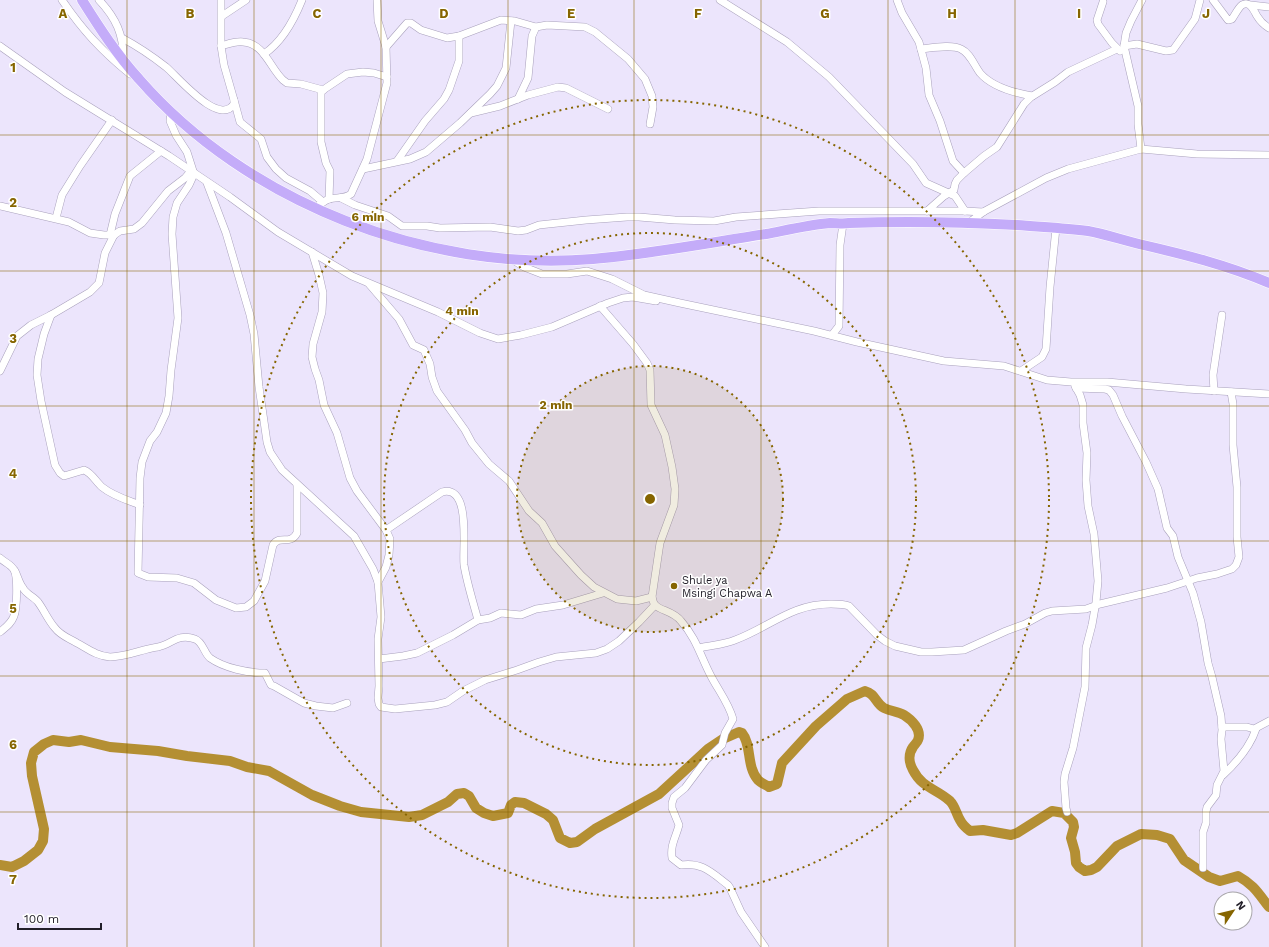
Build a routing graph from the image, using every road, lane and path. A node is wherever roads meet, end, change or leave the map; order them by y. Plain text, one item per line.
1 (62, 0) edge
2 (82, 0) edge
3 (99, 0) edge
4 (221, 0) edge
5 (246, 0) edge
6 (302, 0) edge
7 (720, 0) edge
8 (897, 0) edge
9 (1142, 0) edge
10 (1200, 0) edge
11 (1213, 0) edge
12 (379, 1) edge
13 (1104, 2) dead end
14 (1251, 5) junction
15 (1269, 7) edge
16 (222, 16) dead end
17 (511, 21) junction
18 (536, 27) junction
19 (1269, 28) edge
20 (459, 36) junction
21 (122, 38) junction
22 (0, 46) edge
23 (221, 46) junction
24 (386, 46) junction
25 (1121, 48) junction
26 (921, 49) junction
27 (264, 54) junction
28 (123, 60) junction
29 (388, 77) junction
30 (140, 81) junction
31 (323, 90) junction
32 (1032, 96) junction
33 (518, 99) junction
34 (234, 100) junction
35 (608, 109) dead end
36 (171, 112) junction
37 (471, 113) junction
38 (112, 120) junction
39 (650, 124) dead end
40 (1141, 150) junction
41 (161, 151) junction
42 (1269, 155) edge
43 (397, 161) junction
44 (363, 169) junction
45 (192, 173) junction
46 (964, 173) junction
47 (207, 182) junction
48 (949, 193) junction
49 (341, 198) junction
50 (322, 203) junction
51 (0, 206) edge
52 (927, 211) junction
53 (966, 211) junction
54 (983, 212) junction
55 (56, 218) junction
56 (970, 222) junction
57 (843, 224) junction
58 (1056, 228) junction
59 (112, 235) junction
60 (312, 252) junction
61 (511, 258) junction
62 (368, 283) junction
63 (1269, 283) edge
64 (677, 302) junction
65 (600, 306) junction
66 (51, 315) junction
67 (1222, 315) dead end
68 (832, 335) junction
69 (0, 371) edge
70 (1021, 372) junction
71 (1070, 382) junction
72 (1076, 388) junction
73 (1214, 391) junction
74 (1231, 392) junction
75 (1269, 394) edge
76 (298, 485) junction
77 (140, 505) junction
78 (386, 530) junction
79 (0, 558) edge
80 (15, 571) junction
81 (1188, 580) junction
82 (378, 582) junction
83 (603, 593) junction
84 (652, 597) junction
85 (655, 605) junction
86 (1095, 606) junction
87 (478, 620) junction
88 (0, 632) edge
89 (699, 648) junction
90 (379, 659) junction
91 (347, 703) dead end
92 (1269, 720) edge
93 (1222, 726) junction
94 (1256, 729) junction
95 (1223, 775) junction
96 (1067, 812) dead end
97 (1203, 868) dead end
98 (765, 947) edge

1 - 30 street
2 - 28 highway
3 - 21 street
4 - 23 street
5 - 16 street
6 - 27 street
7 - 48 street
8 - 26 street
9 - 25 street
10 - 25 street
11 - 14 street
12 - 24 street
13 - 25 street
14 - 15 street
14 - 19 street
17 - 18 street
17 - 20 street
17 - 37 street
18 - 33 street
18 - 39 street
20 - 24 street
20 - 43 street
21 - 28 street
21 - 34 street
22 - 38 street
23 - 27 street
23 - 34 street
24 - 29 street
25 - 32 street
25 - 40 street
26 - 32 street
26 - 46 street
27 - 31 street
28 - 30 highway
29 - 31 street
29 - 44 street
30 - 36 highway
31 - 50 street
32 - 46 street
33 - 35 street
33 - 37 street
34 - 50 street
36 - 45 street
36 - 50 highway
37 - 43 street
38 - 41 street
38 - 55 street
40 - 42 street
40 - 54 street
41 - 45 street
41 - 59 street
43 - 44 street
44 - 49 street
45 - 47 street
45 - 59 street
45 - 77 street
46 - 48 street
47 - 60 street
47 - 76 street
48 - 52 street
48 - 53 street
49 - 50 street
49 - 52 street
50 - 61 highway
51 - 55 street
52 - 53 street
53 - 54 street
54 - 56 street
55 - 59 street
56 - 57 highway
56 - 58 highway
57 - 61 highway
57 - 68 street
58 - 63 highway
58 - 70 street
59 - 66 street
60 - 62 street
60 - 78 street
61 - 64 street
62 - 65 street
62 - 83 street
64 - 65 street
64 - 68 street
65 - 84 street
66 - 69 street
66 - 77 street
67 - 73 street
68 - 70 street
70 - 71 street
71 - 72 street
71 - 73 street
72 - 81 street
72 - 86 street
73 - 74 street
74 - 75 street
74 - 81 street
76 - 77 street
76 - 82 street
78 - 82 street
78 - 87 street
79 - 80 street
80 - 88 street
80 - 91 street
81 - 86 street
81 - 93 street
82 - 90 street
83 - 84 street
83 - 87 street
84 - 85 street
85 - 89 street
85 - 90 street
86 - 89 street
86 - 96 street
87 - 90 street
89 - 98 street
92 - 94 street
93 - 94 street
93 - 95 street
94 - 95 street
95 - 97 street

